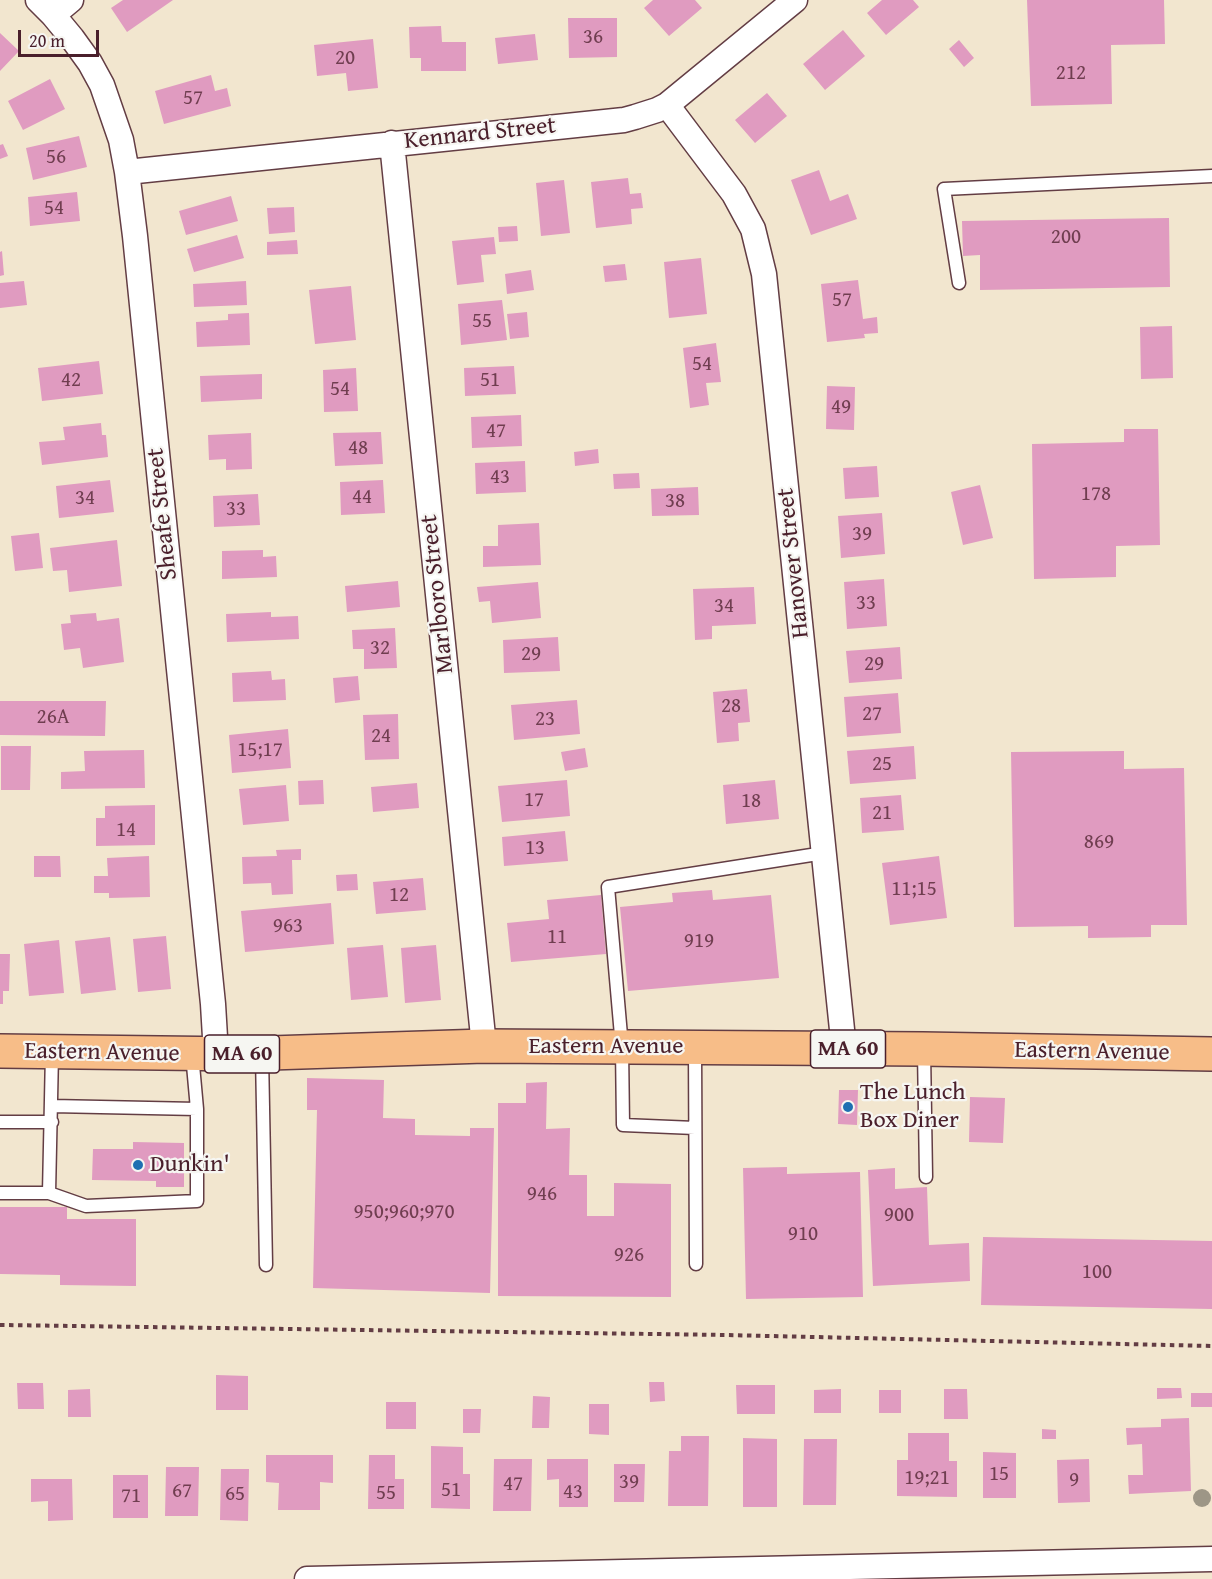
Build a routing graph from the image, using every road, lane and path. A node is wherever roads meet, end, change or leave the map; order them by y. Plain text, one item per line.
1 (795, 0) edge
2 (54, 5) edge
3 (667, 105) junction
4 (392, 143) junction
5 (127, 172) junction
6 (1212, 176) edge
7 (959, 283) dead end
8 (824, 853) junction
9 (484, 1046) junction
10 (622, 1047) junction
11 (695, 1048) junction
12 (844, 1049) junction
13 (924, 1049) junction
14 (0, 1051) edge
15 (52, 1052) junction
16 (262, 1053) junction
17 (204, 1054) junction
18 (1212, 1054) edge
19 (52, 1106) junction
20 (197, 1109) junction
21 (0, 1122) edge
22 (52, 1122) junction
23 (695, 1128) junction
24 (926, 1177) dead end
25 (0, 1193) edge
26 (49, 1193) junction
27 (696, 1264) dead end
28 (266, 1265) dead end
29 (0, 1325) edge
30 (1212, 1346) edge
31 (1212, 1559) edge
32 (307, 1579) edge

1 - 3 street, Kennard Street
2 - 5 street, Sheafe Street
3 - 4 street, Kennard Street
3 - 8 street, Hanover Street
4 - 5 street, Kennard Street
4 - 9 street, Marlboro Street
5 - 17 street, Sheafe Street
6 - 7 lane
8 - 10 lane
8 - 12 street, Hanover Street
9 - 10 main road, Eastern Avenue / MA 60
9 - 16 main road, Eastern Avenue / MA 60
10 - 11 main road, Eastern Avenue / MA 60
10 - 23 lane
11 - 12 main road, Eastern Avenue / MA 60
11 - 23 lane
12 - 13 main road, Eastern Avenue / MA 60
13 - 18 main road, Eastern Avenue / MA 60
13 - 24 lane
14 - 15 main road, Eastern Avenue / MA 60
15 - 17 main road, Eastern Avenue / MA 60
15 - 19 lane
16 - 17 main road, Eastern Avenue / MA 60
16 - 28 lane
17 - 20 lane
19 - 20 lane
19 - 22 lane
20 - 26 lane
21 - 22 lane
22 - 26 lane
23 - 27 lane
25 - 26 lane
29 - 30 path
31 - 32 street

